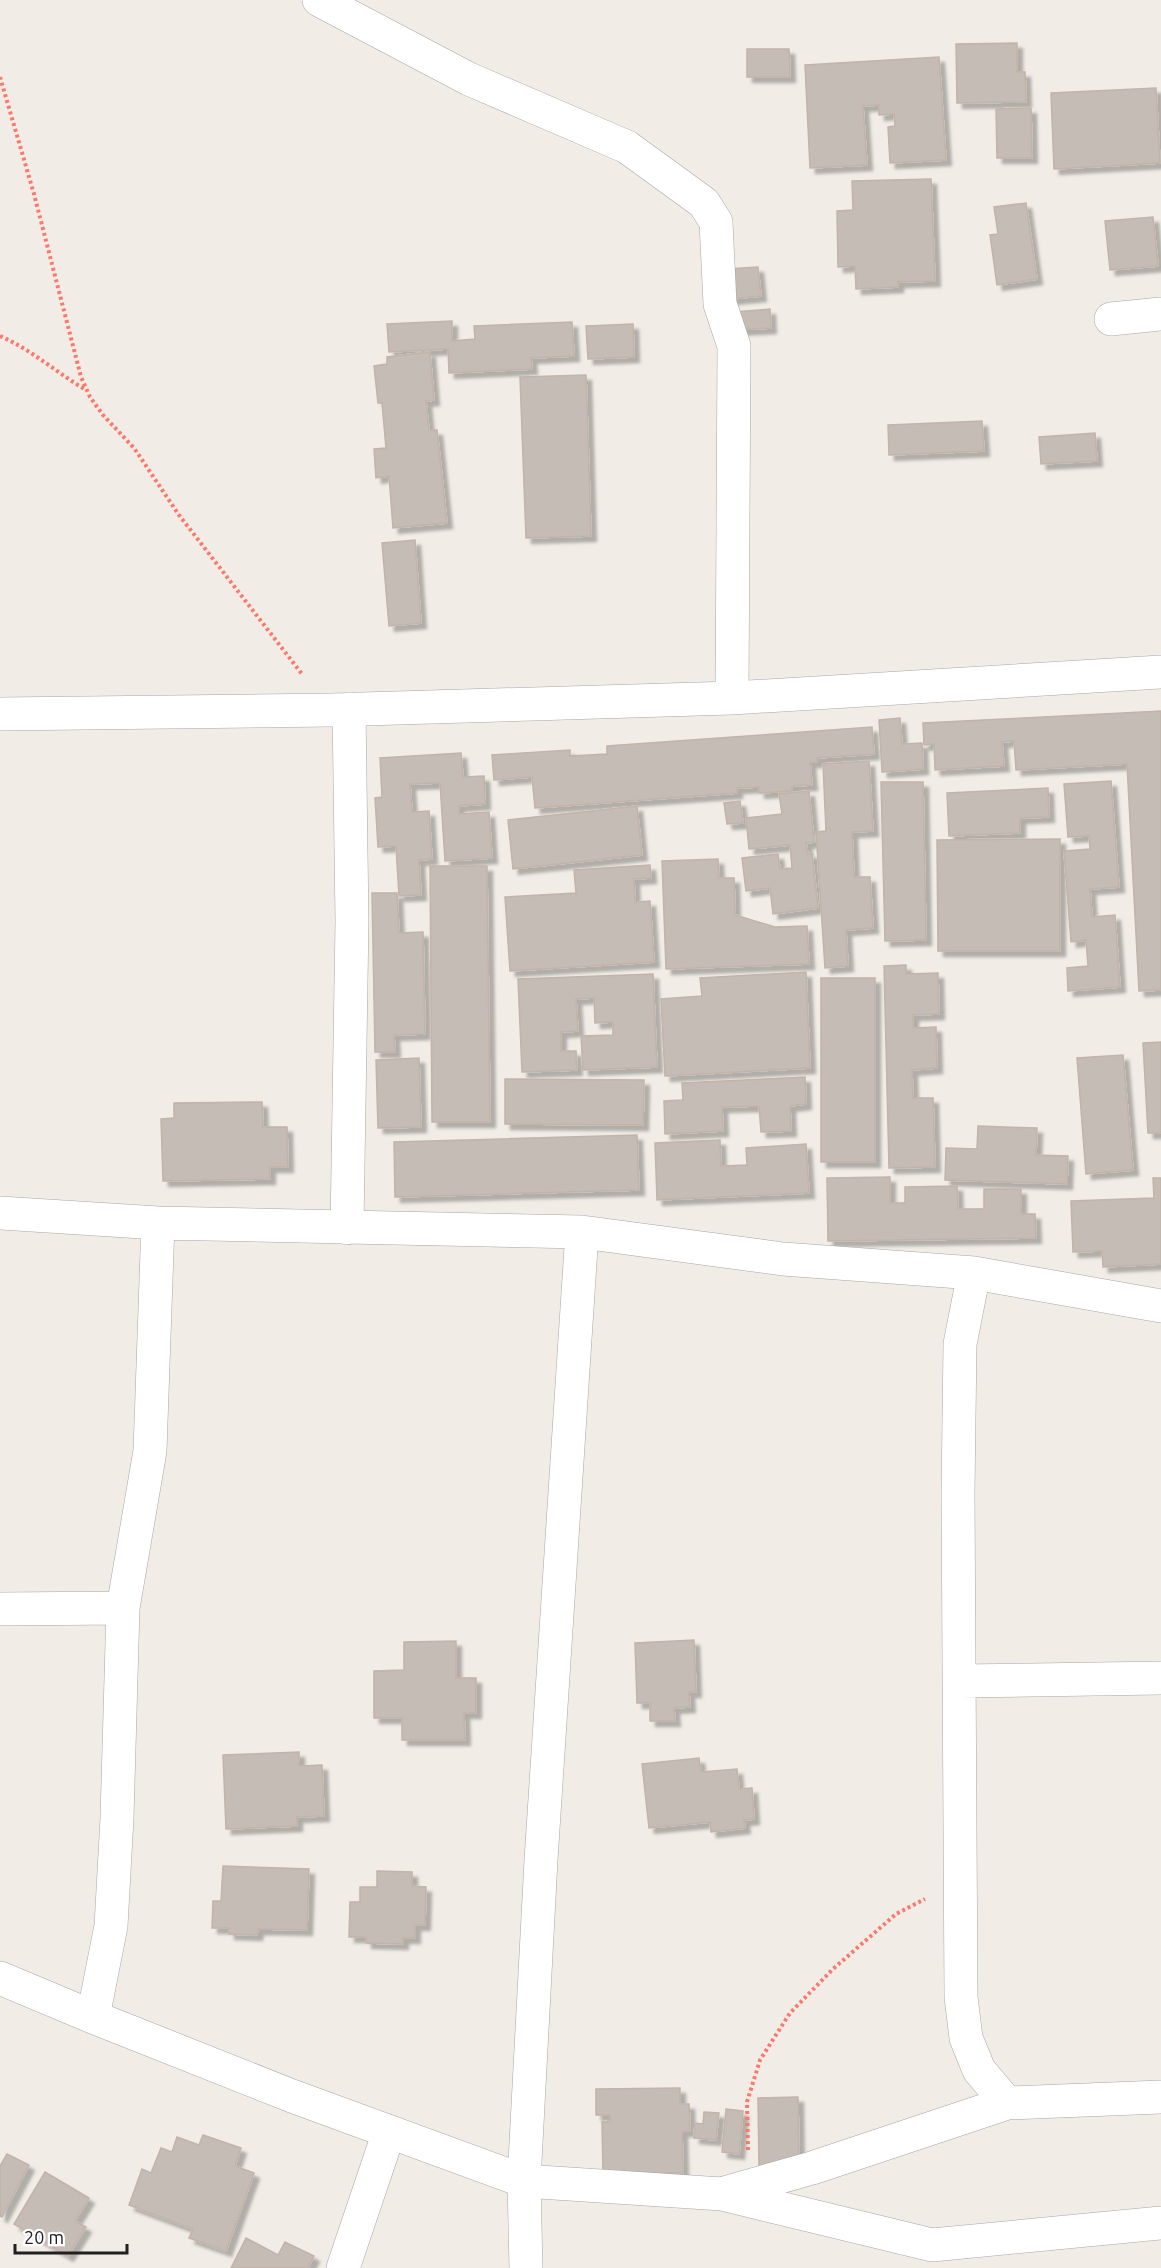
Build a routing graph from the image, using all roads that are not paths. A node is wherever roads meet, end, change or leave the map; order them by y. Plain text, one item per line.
1 (319, 0) edge
2 (1161, 314) edge
3 (1111, 319) dead end
4 (1161, 672) edge
5 (732, 698) junction
6 (340, 710) junction
7 (0, 714) edge
8 (0, 1213) edge
9 (158, 1223) junction
10 (346, 1228) junction
11 (582, 1232) junction
12 (974, 1274) junction
13 (1161, 1306) edge
14 (123, 1608) junction
15 (0, 1609) edge
16 (1161, 1678) edge
17 (960, 1681) junction
18 (0, 1978) edge
19 (93, 2017) junction
20 (1161, 2097) edge
21 (1007, 2103) junction
22 (389, 2132) junction
23 (524, 2181) junction
24 (735, 2190) junction
25 (1161, 2223) edge
26 (343, 2268) edge
27 (526, 2268) edge

1 - 5 street
2 - 3 street
4 - 5 street
5 - 6 street
6 - 7 street
6 - 10 street
8 - 9 street
9 - 10 street
9 - 14 street
10 - 11 street
11 - 12 street
11 - 23 street
12 - 13 street
12 - 17 street
14 - 15 street
14 - 19 street
16 - 17 street
17 - 21 street
18 - 19 street
19 - 22 street
20 - 21 street
21 - 24 street
22 - 23 street
22 - 26 street
23 - 24 street
23 - 27 street
24 - 25 street

